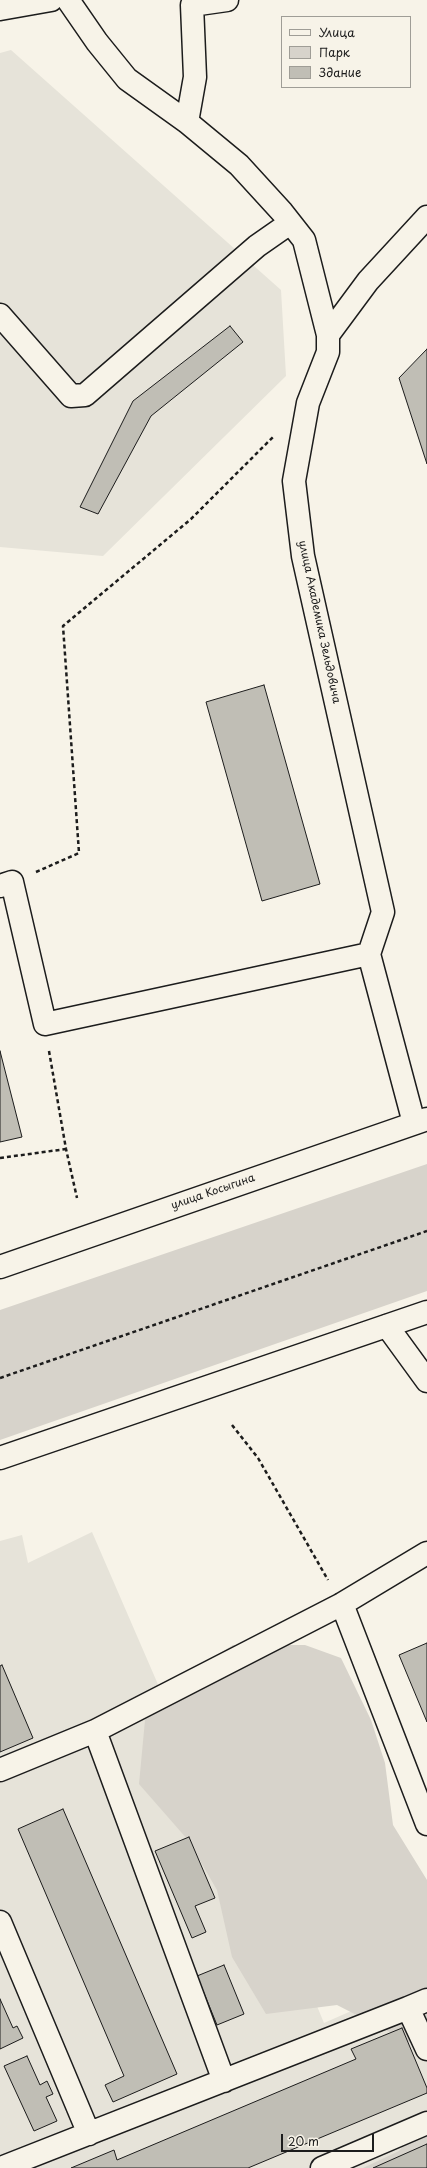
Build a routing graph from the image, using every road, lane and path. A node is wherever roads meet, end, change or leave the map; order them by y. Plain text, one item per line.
1 (51, 0) edge
2 (68, 0) edge
3 (227, 0) edge
4 (0, 9) edge
5 (187, 122) junction
6 (427, 217) edge
7 (290, 223) junction
8 (0, 315) edge
9 (328, 335) junction
10 (274, 436) dead end
11 (7, 879) edge
12 (369, 954) junction
13 (45, 1024) junction
14 (421, 1121) edge
15 (66, 1149) junction
16 (0, 1158) edge
17 (77, 1198) dead end
18 (427, 1231) edge
19 (0, 1267) edge
20 (427, 1312) edge
21 (387, 1326) junction
22 (0, 1378) edge
23 (427, 1381) edge
24 (232, 1424) dead end
25 (0, 1458) edge
26 (427, 1553) edge
27 (342, 1604) junction
28 (95, 1731) junction
29 (0, 1770) edge
30 (427, 1824) edge
31 (0, 1922) edge
32 (417, 2004) edge
33 (427, 2049) edge
34 (224, 2081) junction
35 (427, 2123) edge
36 (89, 2134) junction
37 (1, 2168) edge
38 (322, 2168) edge

1 - 4 street
2 - 5 street, улица Академика Зельдовича
3 - 5 street
5 - 7 street, улица Академика Зельдовича
6 - 9 street
7 - 8 street
7 - 9 street, улица Академика Зельдовича
9 - 12 street, улица Академика Зельдовича
10 - 11 path
11 - 13 street
12 - 13 street
12 - 14 street
13 - 15 path
14 - 19 street, улица Косыгина
15 - 16 path
15 - 17 path
18 - 22 path
20 - 21 street
21 - 23 street
21 - 25 street
24 - 27 path
26 - 27 street
27 - 28 street
27 - 30 street
28 - 29 street
28 - 34 street
31 - 36 street
32 - 33 street
32 - 34 street
34 - 36 street
35 - 38 street
36 - 37 street

